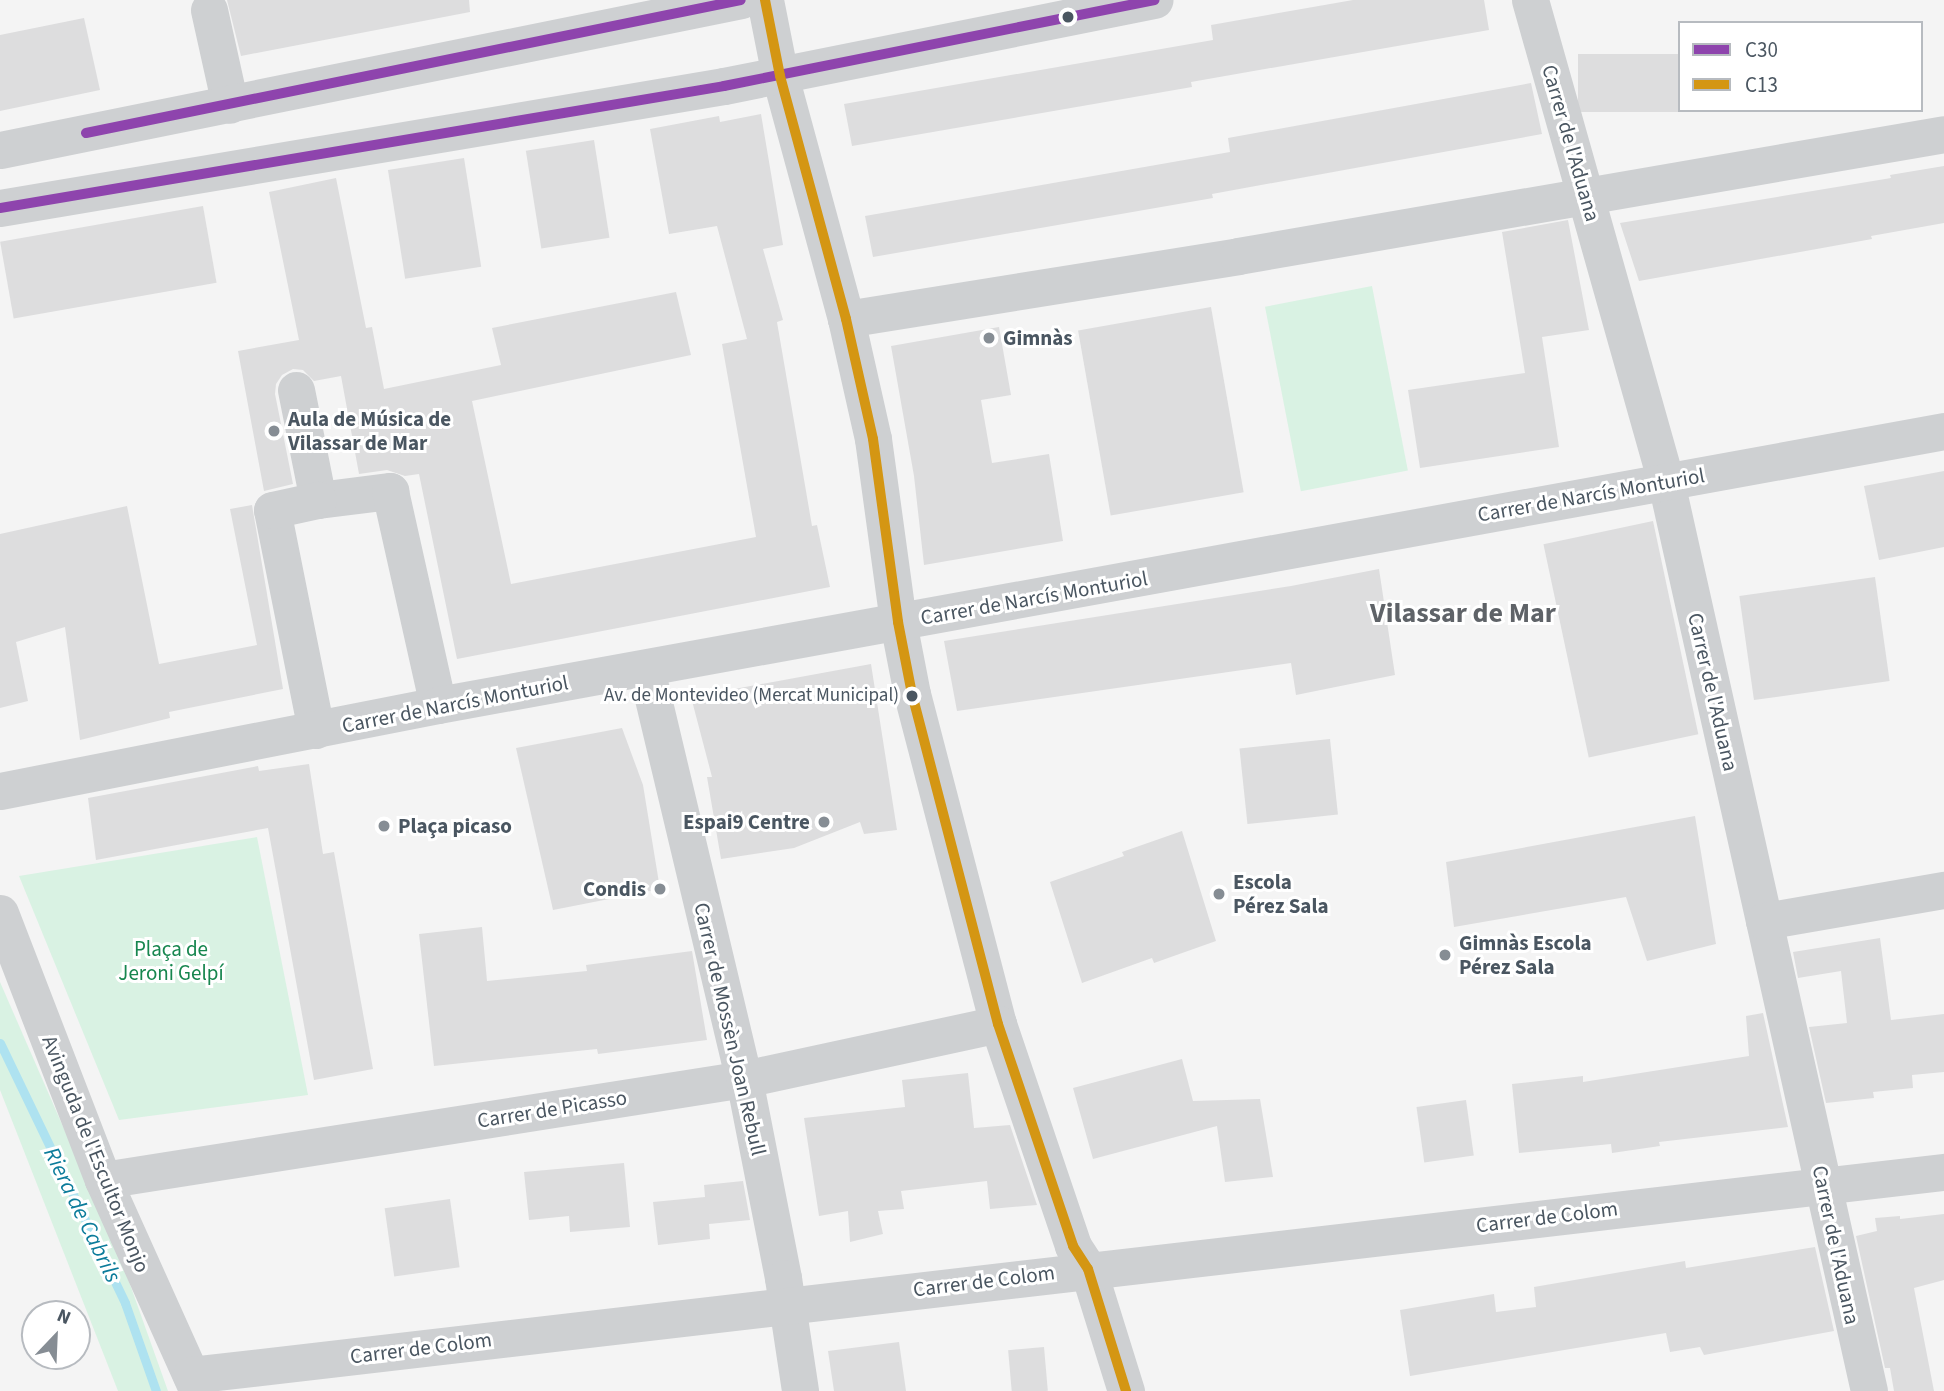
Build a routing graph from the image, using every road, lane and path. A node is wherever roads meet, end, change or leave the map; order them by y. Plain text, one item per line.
1 (741, 0) edge
2 (765, 0) edge
3 (1155, 0) edge
4 (1530, 0) edge
5 (209, 10) dead end
6 (780, 76) junction
7 (230, 105) junction
8 (1944, 134) edge
9 (4, 150) edge
10 (1586, 193) junction
11 (6, 205) edge
12 (846, 319) junction
13 (296, 390) dead end
14 (1944, 430) edge
15 (1666, 482) junction
16 (318, 500) junction
17 (898, 622) junction
18 (646, 669) junction
19 (438, 705) junction
20 (316, 730) junction
21 (0, 791) edge
22 (1944, 891) edge
23 (0, 913) edge
24 (1764, 921) junction
25 (998, 1024) junction
26 (744, 1079) junction
27 (1944, 1172) edge
28 (103, 1180) junction
29 (1821, 1186) junction
30 (1088, 1269) junction
31 (787, 1304) junction
32 (194, 1383) edge
33 (800, 1391) edge
34 (1126, 1391) edge
35 (1868, 1391) edge

1 - 7 street
2 - 6 street
3 - 6 street
4 - 10 street, Carrer de l'Aduana
5 - 7 street
6 - 11 street
6 - 12 street
7 - 9 street
8 - 10 street
10 - 12 street
10 - 15 street, Carrer de l'Aduana
12 - 17 street
13 - 16 street
14 - 15 street, Carrer de Narcís Monturiol
15 - 17 street, Carrer de Narcís Monturiol
15 - 24 street, Carrer de l'Aduana
16 - 19 street
16 - 20 street
17 - 18 street, Carrer de Narcís Monturiol
17 - 25 street
18 - 19 street, Carrer de Narcís Monturiol
18 - 26 street, Carrer de Mossèn Joan Rebull
19 - 20 street, Carrer de Narcís Monturiol
20 - 21 street, Carrer de Narcís Monturiol
22 - 24 street
23 - 28 street, Avinguda de l'Escultor Monjo
24 - 29 street, Carrer de l'Aduana
25 - 26 street, Carrer de Picasso
25 - 30 street
26 - 28 street, Carrer de Picasso
26 - 31 street, Carrer de Mossèn Joan Rebull
27 - 29 street, Carrer de Colom
28 - 32 street, Avinguda de l'Escultor Monjo
29 - 30 street, Carrer de Colom
29 - 35 street, Carrer de l'Aduana
30 - 31 street, Carrer de Colom
30 - 34 street
31 - 32 street, Carrer de Colom
31 - 33 street, Carrer de Mossèn Joan Rebull

